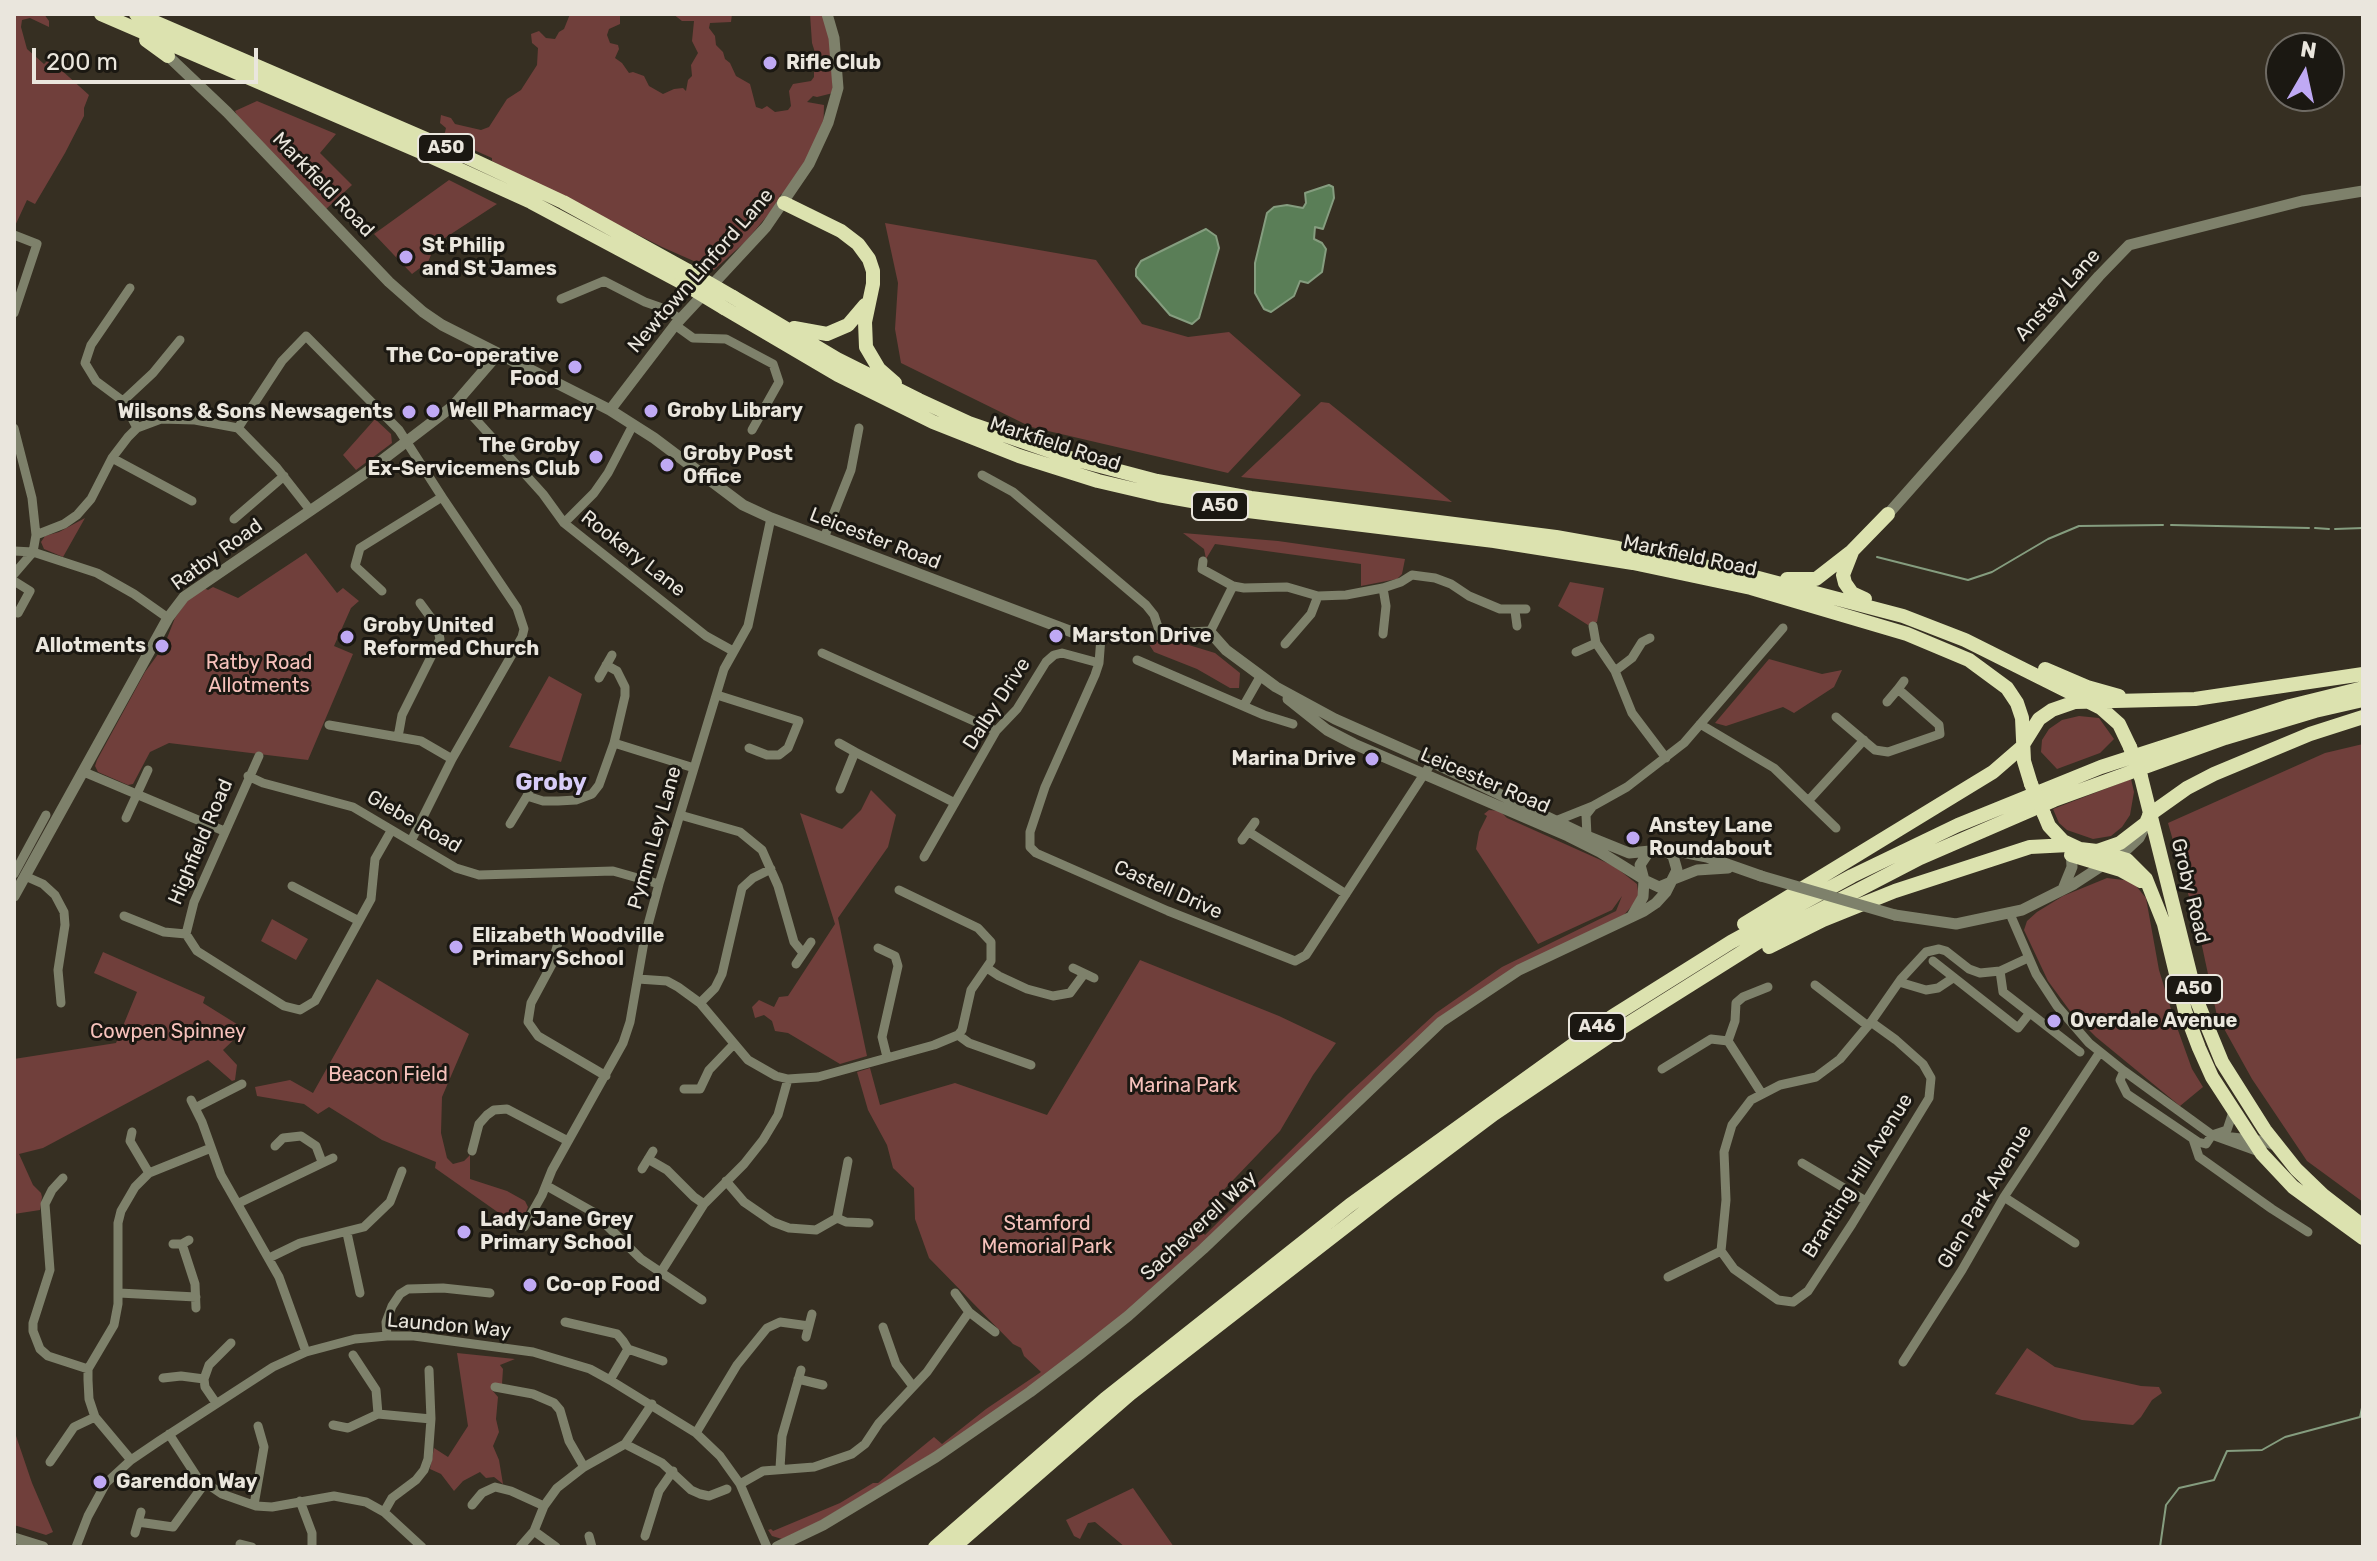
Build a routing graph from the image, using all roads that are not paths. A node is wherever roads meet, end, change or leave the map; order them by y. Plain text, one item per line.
1 (102, 14) edge
2 (136, 14) edge
3 (827, 14) edge
4 (168, 56) joint
5 (2363, 191) edge
6 (784, 203) junction
7 (14, 235) edge
8 (684, 276) junction
9 (130, 288) dead end
10 (565, 293) dead end
11 (868, 301) junction
12 (728, 302) junction
13 (14, 313) edge
14 (677, 322) junction
15 (776, 323) junction
16 (180, 340) dead end
17 (498, 354) junction
18 (919, 400) junction
19 (123, 401) junction
20 (459, 401) junction
21 (747, 408) dead end
22 (610, 410) junction
23 (760, 416) junction
24 (633, 425) junction
25 (14, 428) edge
26 (137, 428) junction
27 (238, 428) junction
28 (859, 428) dead end
29 (752, 430) dead end
30 (407, 441) junction
31 (862, 443) dead end
32 (112, 458) junction
33 (19, 460) edge
34 (982, 475) dead end
35 (284, 476) junction
36 (442, 497) junction
37 (236, 500) dead end
38 (192, 501) dead end
39 (244, 508) junction
40 (310, 510) junction
41 (1888, 514) joint
42 (771, 518) junction
43 (234, 519) dead end
44 (564, 523) junction
45 (36, 535) junction
46 (826, 539) junction
47 (14, 551) edge
48 (1852, 551) junction
49 (33, 552) junction
50 (1200, 568) dead end
51 (14, 574) edge
52 (1747, 575) junction
53 (14, 581) edge
54 (1233, 586) junction
55 (1383, 588) junction
56 (382, 591) dead end
57 (1318, 596) junction
58 (420, 603) dead end
59 (18, 613) dead end
60 (1898, 614) junction
61 (168, 618) junction
62 (1517, 626) dead end
63 (1593, 626) dead end
64 (1783, 628) dead end
65 (1210, 632) junction
66 (1160, 633) junction
67 (1383, 634) dead end
68 (1101, 637) junction
69 (1643, 638) dead end
70 (1292, 640) dead end
71 (1596, 643) junction
72 (733, 651) junction
73 (1576, 652) dead end
74 (822, 653) dead end
75 (612, 655) dead end
76 (1137, 660) dead end
77 (1099, 663) junction
78 (606, 665) junction
79 (1615, 671) junction
80 (2363, 674) edge
81 (1260, 677) junction
82 (599, 678) dead end
83 (2363, 688) edge
84 (717, 695) junction
85 (2363, 700) edge
86 (2139, 701) junction
87 (1887, 702) dead end
88 (2089, 703) junction
89 (1244, 705) junction
90 (1316, 715) junction
91 (1836, 717) dead end
92 (2363, 717) edge
93 (1335, 719) junction
94 (1293, 724) dead end
95 (1700, 724) junction
96 (329, 725) dead end
97 (1327, 730) junction
98 (996, 731) junction
99 (398, 737) junction
100 (1864, 740) junction
101 (614, 743) junction
102 (839, 743) dead end
103 (2024, 745) junction
104 (749, 748) dead end
105 (855, 752) junction
106 (259, 756) dead end
107 (1666, 758) junction
108 (452, 759) junction
109 (1432, 762) junction
110 (694, 768) junction
111 (148, 770) dead end
112 (84, 772) junction
113 (1425, 774) junction
114 (248, 776) junction
115 (534, 781) dead end
116 (840, 789) dead end
117 (138, 795) junction
118 (527, 796) junction
119 (1809, 800) junction
120 (955, 803) junction
121 (1593, 806) junction
122 (46, 815) dead end
123 (680, 815) junction
124 (126, 818) dead end
125 (2148, 818) junction
126 (1553, 822) junction
127 (510, 824) dead end
128 (1836, 828) dead end
129 (224, 831) junction
130 (391, 831) junction
131 (1249, 831) dead end
132 (1587, 836) junction
133 (411, 841) junction
134 (2070, 849) junction
135 (1667, 852) junction
136 (1648, 853) junction
137 (924, 857) dead end
138 (2106, 857) junction
139 (1732, 868) junction
140 (771, 869) junction
141 (20, 875) edge
142 (1643, 879) junction
143 (1673, 880) junction
144 (659, 884) junction
145 (292, 886) dead end
146 (2063, 889) junction
147 (899, 890) dead end
148 (1346, 894) junction
149 (14, 896) edge
150 (2010, 914) junction
151 (124, 916) dead end
152 (1631, 917) junction
153 (359, 921) junction
154 (186, 934) junction
155 (811, 942) dead end
156 (878, 948) dead end
157 (905, 951) dead end
158 (803, 953) junction
159 (572, 956) dead end
160 (895, 956) junction
161 (2028, 958) junction
162 (1295, 961) junction
163 (1933, 961) dead end
164 (796, 964) dead end
165 (987, 968) junction
166 (1073, 968) dead end
167 (2000, 971) junction
168 (1293, 972) dead end
169 (1953, 978) junction
170 (638, 979) junction
171 (1899, 982) junction
172 (1815, 985) dead end
173 (1768, 987) dead end
174 (1682, 990) junction
175 (61, 1003) dead end
176 (700, 1003) junction
177 (2029, 1014) junction
178 (1613, 1016) junction
179 (1870, 1024) junction
180 (958, 1035) junction
181 (1728, 1041) junction
182 (734, 1044) junction
183 (2080, 1052) dead end
184 (2100, 1052) junction
185 (887, 1057) junction
186 (1031, 1065) dead end
187 (1662, 1069) dead end
188 (2124, 1071) junction
189 (606, 1076) junction
190 (788, 1079) junction
191 (242, 1084) dead end
192 (684, 1089) dead end
193 (1762, 1094) junction
194 (2233, 1112) junction
195 (277, 1129) dead end
196 (2214, 1135) junction
197 (463, 1137) dead end
198 (128, 1138) dead end
199 (283, 1138) junction
200 (474, 1139) junction
201 (2193, 1139) junction
202 (2252, 1139) junction
203 (568, 1141) junction
204 (275, 1146) dead end
205 (2277, 1146) junction
206 (211, 1148) junction
207 (472, 1151) dead end
208 (2262, 1154) junction
209 (848, 1161) dead end
210 (1802, 1163) dead end
211 (642, 1169) dead end
212 (149, 1173) junction
213 (63, 1178) dead end
214 (403, 1178) dead end
215 (726, 1181) junction
216 (42, 1184) dead end
217 (547, 1186) junction
218 (52, 1190) junction
219 (2004, 1197) junction
220 (527, 1198) dead end
221 (1866, 1201) junction
222 (239, 1203) junction
223 (538, 1204) junction
224 (704, 1204) junction
225 (837, 1218) junction
226 (2363, 1226) edge
227 (524, 1227) dead end
228 (862, 1227) dead end
229 (2308, 1232) dead end
230 (347, 1233) junction
231 (2363, 1238) edge
232 (181, 1243) dead end
233 (2075, 1243) dead end
234 (1721, 1251) junction
235 (269, 1258) junction
236 (661, 1272) junction
237 (1668, 1277) dead end
238 (119, 1293) junction
239 (490, 1293) dead end
240 (955, 1293) dead end
241 (196, 1297) junction
242 (349, 1297) dead end
243 (702, 1300) dead end
244 (196, 1308) dead end
245 (969, 1312) junction
246 (812, 1314) dead end
247 (565, 1322) dead end
248 (809, 1326) junction
249 (883, 1327) dead end
250 (995, 1332) dead end
251 (387, 1336) junction
252 (806, 1337) dead end
253 (888, 1338) junction
254 (878, 1342) dead end
255 (231, 1343) dead end
256 (628, 1349) junction
257 (306, 1352) junction
258 (217, 1357) junction
259 (663, 1361) dead end
260 (353, 1362) dead end
261 (1903, 1362) dead end
262 (226, 1366) dead end
263 (88, 1369) junction
264 (429, 1370) dead end
265 (163, 1378) dead end
266 (204, 1379) junction
267 (610, 1380) junction
268 (823, 1385) dead end
269 (912, 1385) junction
270 (502, 1400) dead end
271 (216, 1403) junction
272 (652, 1404) junction
273 (378, 1414) junction
274 (95, 1417) junction
275 (431, 1419) junction
276 (333, 1425) dead end
277 (258, 1426) dead end
278 (348, 1428) junction
279 (696, 1433) junction
280 (169, 1434) junction
281 (348, 1441) dead end
282 (625, 1444) junction
283 (57, 1452) junction
284 (67, 1458) dead end
285 (131, 1460) junction
286 (50, 1462) dead end
287 (584, 1467) junction
288 (780, 1468) junction
289 (673, 1471) junction
290 (205, 1483) junction
291 (740, 1484) junction
292 (723, 1495) dead end
293 (300, 1501) junction
294 (254, 1505) junction
295 (472, 1505) dead end
296 (544, 1506) junction
297 (141, 1512) dead end
298 (384, 1512) junction
299 (138, 1522) junction
300 (651, 1530) dead end
301 (534, 1531) junction
302 (135, 1533) dead end
303 (589, 1536) dead end
304 (14, 1538) edge
305 (240, 1544) dead end
306 (595, 1546) edge
307 (43, 1547) edge
308 (76, 1547) edge
309 (252, 1547) edge
310 (312, 1547) edge
311 (422, 1547) edge
312 (520, 1547) edge
313 (556, 1547) edge
314 (767, 1547) edge
315 (777, 1547) edge
316 (935, 1547) edge
317 (954, 1547) edge

1 - 4 highway
1 - 8 highway, Markfield Road / A50
2 - 8 highway, Markfield Road / A50
3 - 6 street, Newtown Linford Lane
4 - 17 street, Markfield Road
5 - 41 street, Anstey Lane
6 - 11 highway
6 - 14 street, Newtown Linford Lane
7 - 13 street
8 - 12 highway, Markfield Road / A50, bridge
9 - 19 street
10 - 14 street
11 - 15 highway
11 - 18 highway
12 - 15 highway, Markfield Road / A50
12 - 103 highway, Markfield Road / A50
14 - 22 street, Newtown Linford Lane
14 - 23 street
15 - 18 highway, Markfield Road / A50
16 - 19 street
17 - 20 street, Ratby Road
17 - 22 street, Leicester Road
18 - 52 highway, Markfield Road / A50
19 - 26 street
20 - 30 street, Ratby Road
20 - 44 street, Rookery Lane
21 - 23 street
22 - 24 street, Leicester Road
23 - 29 street
24 - 42 street, Leicester Road
24 - 44 street
25 - 33 street
26 - 27 street
26 - 32 street
27 - 30 street
27 - 35 street
28 - 46 street
30 - 36 street
30 - 40 street, Ratby Road
31 - 46 street
32 - 38 street
32 - 45 street
33 - 45 street
34 - 66 street
35 - 39 street
35 - 40 street
36 - 56 street
36 - 108 street
37 - 39 street
39 - 43 street
40 - 61 street, Ratby Road
41 - 48 highway
42 - 46 street, Leicester Road
42 - 72 street, Pymm Ley Lane
44 - 72 street, Rookery Lane
45 - 49 street
46 - 68 street, Leicester Road
47 - 49 street
48 - 52 highway
48 - 60 highway
49 - 51 street
49 - 61 street
50 - 54 street
52 - 60 highway, Markfield Road / A50
53 - 59 street
54 - 57 street
54 - 65 street
55 - 57 street
55 - 62 street
55 - 67 street
57 - 70 street
58 - 99 street
60 - 86 highway
60 - 88 highway, Markfield Road / A50
61 - 112 street, Ratby Road
63 - 71 street
64 - 95 street
65 - 66 street, Leicester Road
65 - 81 street, Leicester Road
66 - 68 street, Leicester Road
68 - 77 street
69 - 79 street
71 - 73 street
71 - 79 street
72 - 84 street, Pymm Ley Lane
74 - 98 street
75 - 78 street
76 - 89 street
77 - 98 street, Dalby Drive
77 - 162 street, Castell Drive
78 - 82 street
78 - 101 street
79 - 107 street
80 - 86 highway
81 - 89 street
81 - 90 street, Leicester Road
83 - 178 highway, A46
84 - 104 street
84 - 110 street, Pymm Ley Lane
85 - 174 highway, A46
86 - 88 highway
87 - 100 street
88 - 103 highway
88 - 125 highway, bridge
89 - 94 street
90 - 93 street, Leicester Road
90 - 97 street, Leicester Road
91 - 100 street
92 - 125 highway
93 - 97 street
93 - 109 street, Leicester Road
95 - 107 street
95 - 119 street
96 - 99 street
97 - 113 street, Leicester Road
98 - 120 street, Dalby Drive
99 - 108 street
100 - 119 street
101 - 110 street
101 - 118 street
102 - 105 street
103 - 134 highway, bridge
103 - 178 highway
105 - 116 street
105 - 120 street
106 - 114 street, Highfield Road
107 - 121 street
108 - 133 street
109 - 113 street
109 - 126 street, Leicester Road
110 - 123 street, Pymm Ley Lane
111 - 117 street
112 - 117 street
112 - 141 street, Ratby Road
113 - 142 street, Leicester Road
113 - 148 street
114 - 129 street, Highfield Road
114 - 130 street, Glebe Road
115 - 118 street
117 - 124 street
117 - 129 street
118 - 127 street
119 - 128 street
120 - 137 street, Dalby Drive
121 - 126 street
121 - 132 street
122 - 141 street
123 - 140 street
123 - 144 street, Pymm Ley Lane
125 - 138 highway
125 - 205 highway, Groby Road / A50
126 - 132 street, Leicester Road
129 - 154 street, Highfield Road
130 - 133 street, Glebe Road
130 - 153 street, Highfield Road
131 - 148 street
132 - 136 street, Leicester Road
133 - 144 street, Glebe Road
134 - 138 highway
134 - 146 street
134 - 174 highway
135 - 136 street
135 - 139 street
135 - 143 street
136 - 142 street
138 - 146 street
138 - 194 highway, Groby Road / A50
139 - 143 street
139 - 150 street, bridge
140 - 158 street
140 - 176 street
141 - 149 street, Ratby Road
141 - 175 street
142 - 143 street
142 - 152 street
143 - 152 street, Sacheverell Way
144 - 170 street, Pymm Ley Lane
145 - 153 street
146 - 150 street
147 - 165 street
148 - 162 street
150 - 161 street, Groby Road
151 - 154 street
152 - 315 street, Sacheverell Way
153 - 154 street, Highfield Road
155 - 158 street
156 - 160 street
157 - 160 street
158 - 164 street
159 - 189 street
160 - 185 street
161 - 167 street
161 - 184 street, Groby Road
162 - 168 street
163 - 169 street
165 - 166 street
165 - 180 street
167 - 171 street
167 - 177 street
169 - 171 street
169 - 177 street
170 - 176 street
170 - 189 street, Pymm Ley Lane
171 - 179 street
172 - 179 street
173 - 181 street
174 - 317 highway, A46
176 - 182 street
177 - 183 street
178 - 316 highway, A46
179 - 193 street
179 - 221 street, Branting Hill Avenue
180 - 185 street
180 - 186 street
181 - 187 street
181 - 193 street
182 - 190 street
182 - 192 street
184 - 188 street, Groby Road
184 - 219 street, Glen Park Avenue
185 - 190 street
188 - 196 street, Groby Road
188 - 201 street, Groby Road
189 - 203 street, Pymm Ley Lane
190 - 215 street
191 - 206 street
193 - 234 street
194 - 196 street
194 - 202 highway, Groby Road / A50
195 - 199 street
196 - 201 street, Groby Road
196 - 202 street, Groby Road
196 - 208 street, Groby Road
197 - 200 street
198 - 212 street
199 - 204 street
199 - 222 street
200 - 203 street
200 - 207 street
201 - 229 street
202 - 205 street, Groby Road
202 - 208 highway, Groby Road / A50
203 - 217 street, Pymm Ley Lane
205 - 226 highway, Groby Road / A50
206 - 212 street
206 - 222 street
208 - 231 highway, Groby Road / A50
209 - 225 street
210 - 221 street
211 - 224 street
212 - 238 street
213 - 218 street
214 - 230 street
215 - 224 street
215 - 225 street
216 - 218 street
217 - 223 street, Pymm Ley Lane
217 - 236 street
218 - 263 street
219 - 233 street
219 - 261 street, Glen Park Avenue
220 - 223 street
221 - 234 street, Branting Hill Avenue
222 - 235 street
223 - 227 street, Pymm Ley Lane
224 - 236 street
225 - 228 street
230 - 235 street
230 - 242 street
232 - 241 street
234 - 237 street
235 - 257 street
236 - 243 street
238 - 241 street
238 - 263 street
239 - 251 street
240 - 245 street
241 - 244 street
245 - 250 street
245 - 269 street
246 - 248 street
247 - 256 street
248 - 252 street
248 - 279 street
249 - 253 street
251 - 257 street, Laundon Way
251 - 267 street, Laundon Way
253 - 254 street
253 - 269 street
255 - 258 street
256 - 259 street
256 - 267 street
257 - 271 street, Laundon Way
258 - 262 street
258 - 266 street
260 - 273 street
263 - 274 street
264 - 275 street
265 - 266 street
266 - 271 street
267 - 272 street, Laundon Way
268 - 288 street
269 - 288 street
270 - 287 street
271 - 280 street, Laundon Way
272 - 279 street, Laundon Way
272 - 282 street
273 - 275 street
273 - 278 street
274 - 283 street
274 - 285 street
275 - 298 street
276 - 278 street
277 - 294 street
278 - 281 street
279 - 291 street, Laundon Way
280 - 285 street, Laundon Way
280 - 290 street
282 - 287 street
282 - 289 street
283 - 284 street
283 - 286 street
285 - 308 street, Laundon Way
287 - 296 street
288 - 291 street
289 - 292 street
289 - 300 street
290 - 294 street
290 - 299 street
291 - 314 street, Laundon Way
293 - 294 street
293 - 298 street
293 - 310 street
295 - 296 street
296 - 301 street
297 - 299 street
298 - 311 street
299 - 302 street
301 - 312 street
301 - 313 street
303 - 306 street
304 - 307 street
305 - 309 street

